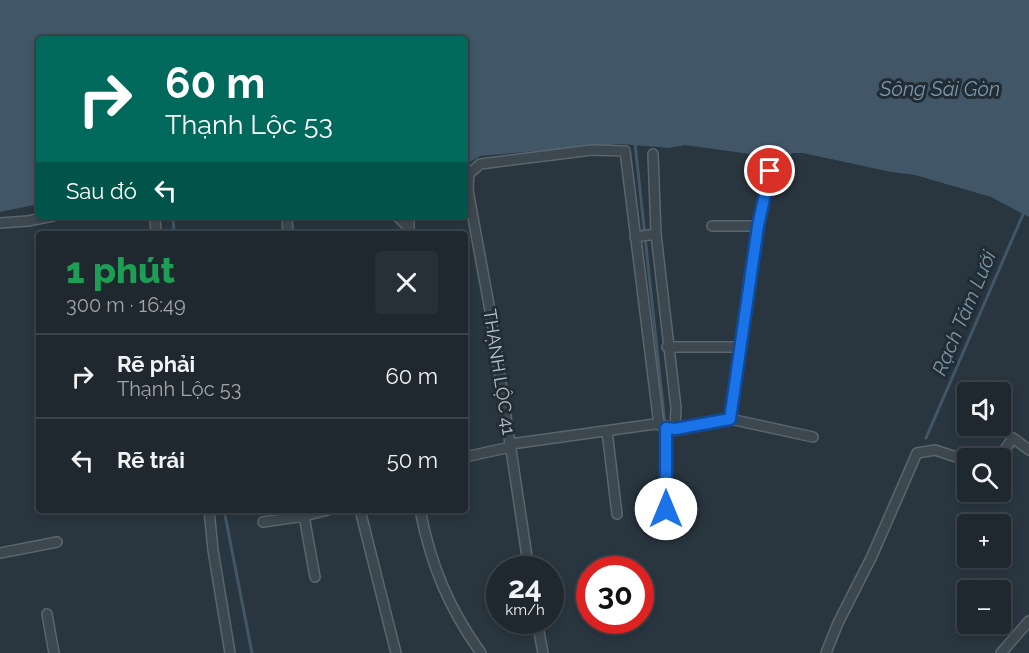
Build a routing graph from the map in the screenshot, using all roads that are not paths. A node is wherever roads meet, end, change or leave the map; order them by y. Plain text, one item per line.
1 (653, 154) dead end
2 (770, 171) dead end
3 (38, 219) edge
4 (399, 219) edge
5 (0, 224) edge
6 (712, 226) dead end
7 (758, 226) junction
8 (409, 231) edge
9 (655, 234) junction
10 (636, 237) junction
11 (668, 347) junction
12 (741, 347) junction
13 (730, 419) junction
14 (667, 427) junction
15 (607, 431) junction
16 (813, 437) dead end
17 (508, 446) junction
18 (1006, 448) edge
19 (1029, 450) edge
20 (468, 456) edge
21 (957, 457) edge
22 (209, 513) edge
23 (316, 513) edge
24 (361, 513) edge
25 (421, 513) edge
26 (617, 514) dead end
27 (304, 516) junction
28 (263, 522) dead end
29 (666, 529) dead end
30 (57, 542) dead end
31 (0, 553) edge
32 (527, 556) edge
33 (315, 577) dead end
34 (47, 614) dead end
35 (1029, 621) edge
36 (539, 634) edge
37 (54, 653) edge
38 (230, 653) edge
39 (396, 653) edge
40 (481, 653) edge
41 (543, 653) edge
42 (826, 653) edge
43 (1001, 653) edge

1 - 9 street
2 - 7 street
3 - 5 street
4 - 8 street
6 - 7 street
7 - 12 street
9 - 10 street
9 - 11 street
10 - 14 street
10 - 17 street, THẠNH LỘC 41
11 - 12 street
11 - 14 street
12 - 13 street
13 - 14 street
13 - 16 street
14 - 15 street
14 - 29 street
15 - 17 street
15 - 26 street
17 - 20 street
17 - 32 street, THẠNH LỘC 41
18 - 19 street
21 - 42 street
22 - 38 street
23 - 27 street
24 - 39 street
25 - 40 street
27 - 28 street
27 - 33 street
30 - 31 street
34 - 37 street
35 - 43 street
36 - 41 street

